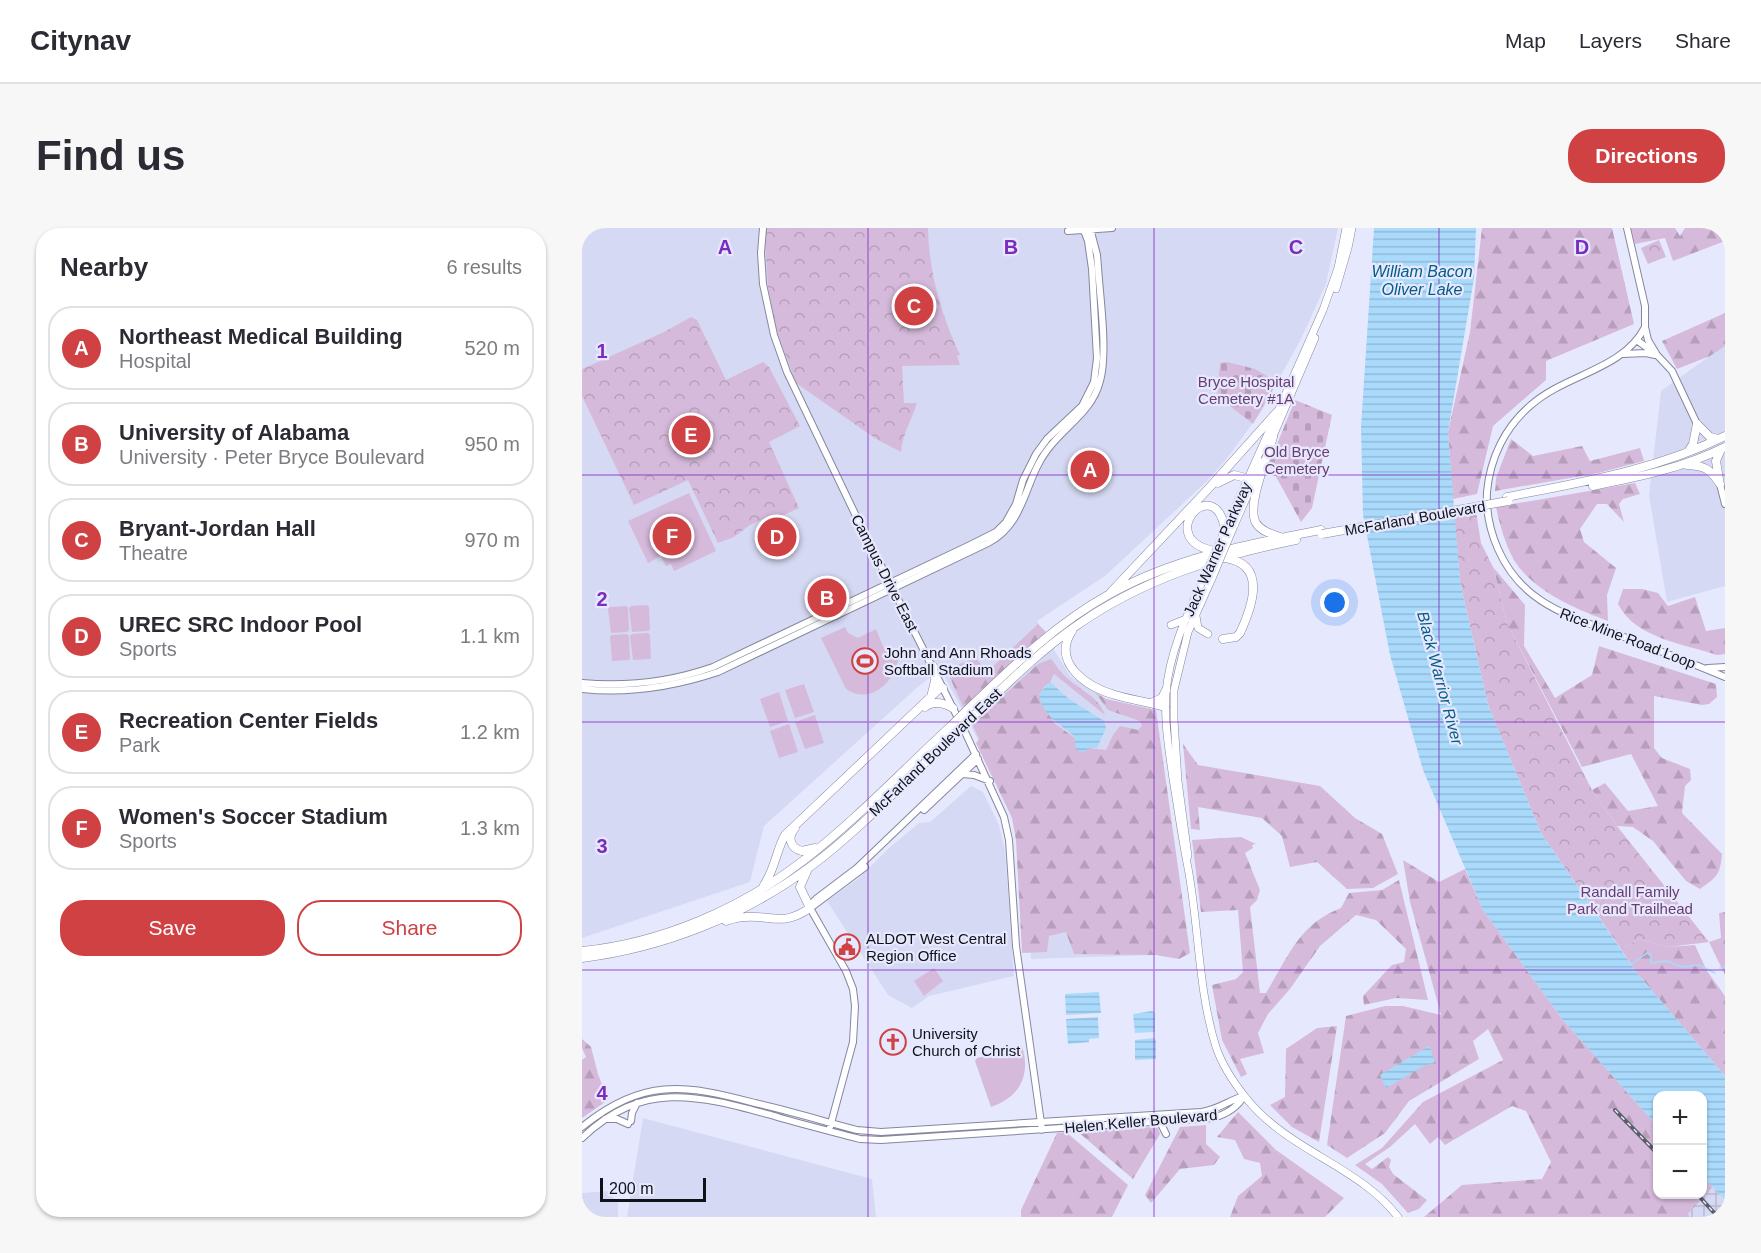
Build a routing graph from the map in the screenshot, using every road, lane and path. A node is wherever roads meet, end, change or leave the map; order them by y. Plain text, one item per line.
1 (763, 228) edge
2 (1086, 228) edge
3 (1112, 228) edge
4 (1346, 228) edge
5 (1352, 228) edge
6 (1627, 228) edge
7 (1068, 231) dead end
8 (1645, 327) junction
9 (1638, 341) junction
10 (1623, 354) junction
11 (1657, 355) junction
12 (1277, 412) junction
13 (1697, 428) junction
14 (1272, 437) junction
15 (1721, 438) edge
16 (1698, 448) junction
17 (1723, 448) edge
18 (1688, 452) junction
19 (1683, 465) junction
20 (1642, 472) junction
21 (1251, 479) junction
22 (1720, 484) junction
23 (1209, 488) junction
24 (1725, 504) edge
25 (1225, 530) junction
26 (1322, 532) junction
27 (1281, 537) junction
28 (1220, 554) junction
29 (891, 586) junction
30 (1108, 595) junction
31 (1195, 614) junction
32 (1186, 619) junction
33 (1172, 625) dead end
34 (1074, 627) junction
35 (1185, 630) junction
36 (1208, 634) dead end
37 (1194, 638) dead end
38 (1223, 639) dead end
39 (1184, 645) junction
40 (933, 666) junction
41 (1725, 667) edge
42 (1706, 669) junction
43 (1722, 676) edge
44 (1006, 679) junction
45 (582, 682) edge
46 (1725, 684) edge
47 (943, 688) junction
48 (582, 689) edge
49 (1166, 690) junction
50 (929, 701) junction
51 (1150, 702) junction
52 (954, 708) junction
53 (1169, 709) junction
54 (968, 715) junction
55 (977, 756) junction
56 (962, 775) junction
57 (990, 781) junction
58 (822, 845) junction
59 (809, 868) junction
60 (761, 889) junction
61 (804, 897) junction
62 (820, 899) junction
63 (810, 908) junction
64 (801, 915) junction
65 (816, 919) junction
66 (710, 924) junction
67 (582, 956) edge
68 (1244, 1096) junction
69 (637, 1103) junction
70 (604, 1119) junction
71 (1177, 1121) junction
72 (1039, 1122) junction
73 (1160, 1122) junction
74 (831, 1124) junction
75 (582, 1126) edge
76 (1042, 1130) junction
77 (828, 1131) junction
78 (582, 1138) edge
79 (1398, 1217) edge

1 - 29 street, Campus Drive East
2 - 3 street
2 - 7 street
2 - 29 street
4 - 12 main road, Jack Warner Parkway
5 - 14 main road, Jack Warner Parkway
6 - 8 street
8 - 9 street, Rice Mine Road Loop
8 - 11 street
9 - 10 street, Rice Mine Road Loop
9 - 11 street
10 - 11 street
10 - 42 street, Rice Mine Road Loop
11 - 13 street
12 - 21 main road, Jack Warner Parkway
12 - 23 highway
13 - 15 highway
13 - 16 highway
13 - 18 highway
14 - 21 main road, Jack Warner Parkway
14 - 27 highway
15 - 16 highway
16 - 18 highway
17 - 19 highway
17 - 22 highway
18 - 20 highway
19 - 20 highway
19 - 22 highway
20 - 26 highway, McFarland Boulevard, bridge
21 - 23 highway
21 - 25 main road, Jack Warner Parkway
21 - 31 main road, Jack Warner Parkway, bridge
22 - 24 street
23 - 30 highway
25 - 28 highway
25 - 32 main road, Jack Warner Parkway, bridge
26 - 27 highway, McFarland Boulevard East
26 - 28 highway, McFarland Boulevard East
27 - 28 highway, McFarland Boulevard East
28 - 30 highway, McFarland Boulevard East
28 - 34 highway, McFarland Boulevard East
28 - 38 highway
29 - 40 street, Campus Drive East
29 - 45 street
29 - 48 street
30 - 44 highway, McFarland Boulevard East
31 - 35 main road, Jack Warner Parkway
31 - 36 main road
32 - 33 main road
32 - 35 main road, Jack Warner Parkway
34 - 44 highway, McFarland Boulevard East
34 - 51 highway
35 - 39 main road
35 - 49 main road, Jack Warner Parkway
37 - 39 main road
39 - 53 main road
40 - 47 street, Campus Drive East
40 - 50 highway
41 - 42 street
42 - 43 street, Rice Mine Road Loop
43 - 46 street
44 - 54 highway, McFarland Boulevard East
47 - 50 highway
47 - 52 street, Campus Drive East
49 - 51 highway
49 - 53 main road, Jack Warner Parkway
50 - 52 highway
50 - 58 highway
50 - 60 highway
51 - 53 highway
52 - 55 street, Campus Drive East
53 - 68 main road
54 - 58 highway, McFarland Boulevard East, bridge
54 - 59 highway, McFarland Boulevard East, bridge
55 - 56 street
55 - 57 street, Campus Drive East
55 - 62 street
56 - 57 street
56 - 62 street
57 - 72 street, Campus Drive East
58 - 60 highway, McFarland Boulevard East
59 - 61 highway
59 - 66 highway, McFarland Boulevard East
60 - 67 highway, McFarland Boulevard East
61 - 62 highway
61 - 63 highway
62 - 63 street
62 - 65 street
63 - 64 highway
63 - 65 street
64 - 65 street
64 - 66 highway
65 - 74 street
66 - 67 highway, McFarland Boulevard East
68 - 71 street, Helen Keller Boulevard
68 - 72 street, Helen Keller Boulevard
68 - 79 main road
69 - 70 street, Helen Keller Boulevard
69 - 70 street
69 - 77 street, Helen Keller Boulevard
70 - 78 street, Helen Keller Boulevard
71 - 73 street, Helen Keller Boulevard
71 - 73 street
72 - 74 street, Helen Keller Boulevard
72 - 76 street, Campus Drive East
73 - 76 street, Helen Keller Boulevard
74 - 75 street, Helen Keller Boulevard
74 - 77 street
76 - 77 street, Helen Keller Boulevard

